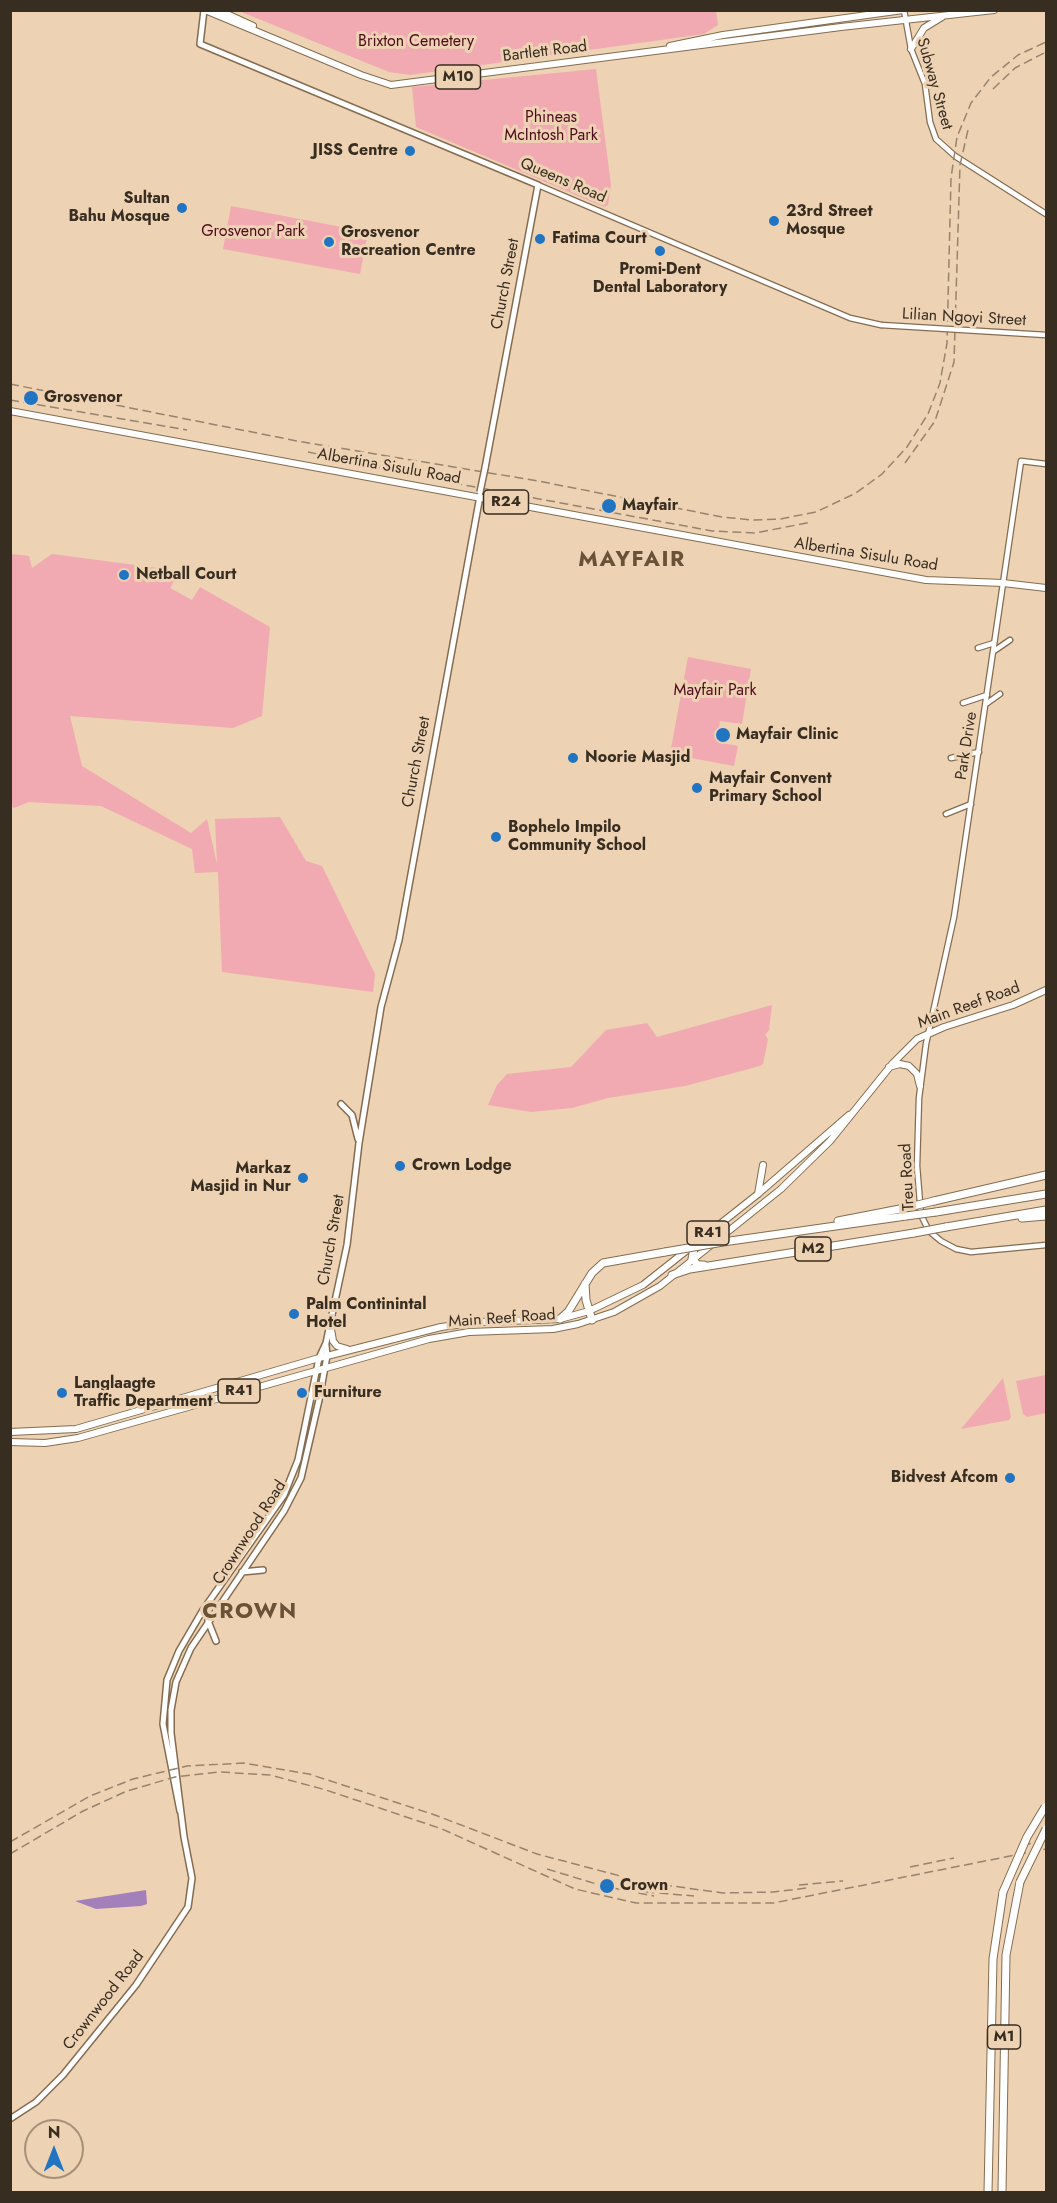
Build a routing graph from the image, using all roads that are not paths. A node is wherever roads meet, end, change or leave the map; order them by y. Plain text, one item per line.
1 (205, 10) edge
2 (218, 10) edge
3 (904, 10) edge
4 (994, 10) edge
5 (942, 16) junction
6 (905, 19) junction
7 (911, 49) junction
8 (538, 185) junction
9 (1047, 214) edge
10 (881, 325) joint
11 (1047, 335) edge
12 (10, 411) edge
13 (1047, 464) edge
14 (480, 495) junction
15 (1003, 583) junction
16 (1047, 588) edge
17 (1010, 640) dead end
18 (994, 643) junction
19 (978, 648) dead end
20 (994, 651) junction
21 (1000, 694) dead end
22 (987, 695) junction
23 (963, 703) dead end
24 (986, 704) junction
25 (979, 752) junction
26 (951, 758) dead end
27 (970, 804) junction
28 (946, 814) dead end
29 (1047, 990) edge
30 (928, 1034) junction
31 (889, 1067) junction
32 (920, 1086) junction
33 (340, 1104) dead end
34 (859, 1107) junction
35 (359, 1143) junction
36 (764, 1165) dead end
37 (1047, 1176) edge
38 (758, 1194) junction
39 (1047, 1194) edge
40 (1047, 1210) edge
41 (1047, 1216) edge
42 (1004, 1217) junction
43 (810, 1229) junction
44 (695, 1243) junction
45 (1047, 1245) edge
46 (692, 1259) junction
47 (712, 1265) junction
48 (672, 1275) junction
49 (585, 1282) junction
50 (589, 1311) junction
51 (560, 1319) junction
52 (592, 1320) junction
53 (330, 1323) junction
54 (326, 1343) junction
55 (352, 1350) junction
56 (327, 1356) junction
57 (319, 1358) junction
58 (325, 1367) junction
59 (318, 1369) junction
60 (158, 1405) junction
61 (161, 1413) junction
62 (10, 1432) edge
63 (10, 1442) edge
64 (263, 1570) dead end
65 (242, 1572) junction
66 (208, 1621) junction
67 (216, 1641) dead end
68 (1046, 1806) edge
69 (180, 1810) junction
70 (1047, 1829) edge
71 (10, 2119) edge
72 (988, 2193) edge
73 (1002, 2193) edge

1 - 6 main road, Bartlett Road / M10
1 - 8 main road, Queens Road
2 - 3 main road, Bartlett Road / M10
3 - 6 street, Subway Street
4 - 5 main road, M10
5 - 6 main road, M10
5 - 7 main road
6 - 7 street, Subway Street
7 - 9 street, Subway Street
8 - 10 street, Queens Road
8 - 14 main road, Church Street, bridge
10 - 11 street, Lilian Ngoyi Street, bridge
12 - 14 main road, Albertina Sisulu Road / R24
13 - 15 street, Park Drive
14 - 15 main road, Albertina Sisulu Road / R24
14 - 35 main road, Church Street
15 - 16 main road, Albertina Sisulu Road / R24
15 - 18 street, Park Drive
17 - 20 street
18 - 19 street
18 - 20 street, Park Drive
20 - 22 street, Park Drive
21 - 24 street
22 - 23 street
22 - 24 street, Park Drive
24 - 25 street, Park Drive
25 - 26 street
25 - 27 street, Park Drive
27 - 28 street
27 - 30 street, Park Drive
29 - 30 main road, Main Reef Road / R41
30 - 31 main road, Main Reef Road / R41
30 - 32 street, Treu Road
31 - 32 main road
31 - 34 main road, Main Reef Road / R41
32 - 45 street, Treu Road
33 - 35 main road
34 - 38 main road, Main Reef Road / R41
34 - 46 main road, Main Reef Road / R41
35 - 53 main road, Church Street
36 - 38 main road
37 - 43 highway, bridge
38 - 44 main road, Main Reef Road / R41
39 - 43 highway, M2, bridge
40 - 42 highway, M2
41 - 42 highway
42 - 47 highway, M2, bridge
43 - 49 highway, M2, bridge
44 - 46 highway
44 - 50 main road, Main Reef Road / R41
46 - 47 highway
46 - 48 main road, Main Reef Road / R41
47 - 48 highway
48 - 52 main road, Main Reef Road / R41
49 - 50 highway
49 - 51 highway
50 - 51 main road, Main Reef Road / R41
50 - 52 highway
51 - 55 main road, Main Reef Road / R41
52 - 58 main road, Main Reef Road / R41
53 - 54 main road, Church Street
53 - 55 main road
54 - 56 main road, Church Street
54 - 57 main road, Church Street
55 - 56 main road, Main Reef Road / R41
56 - 57 main road, Main Reef Road / R41
56 - 58 main road, Church Street
57 - 59 main road, Church Street
57 - 60 main road, Main Reef Road / R41
58 - 59 main road, Main Reef Road / R41
58 - 65 main road, Crownwood Road
59 - 61 main road, Main Reef Road / R41
59 - 69 main road, Crownwood Road
60 - 61 main road
60 - 62 main road, Main Reef Road / R41
61 - 63 main road, Main Reef Road / R41
64 - 65 main road
65 - 66 main road, Crownwood Road
66 - 67 main road
66 - 69 main road, Crownwood Road
68 - 72 highway, M1, bridge
69 - 71 main road, Crownwood Road
70 - 73 highway, M1, bridge

